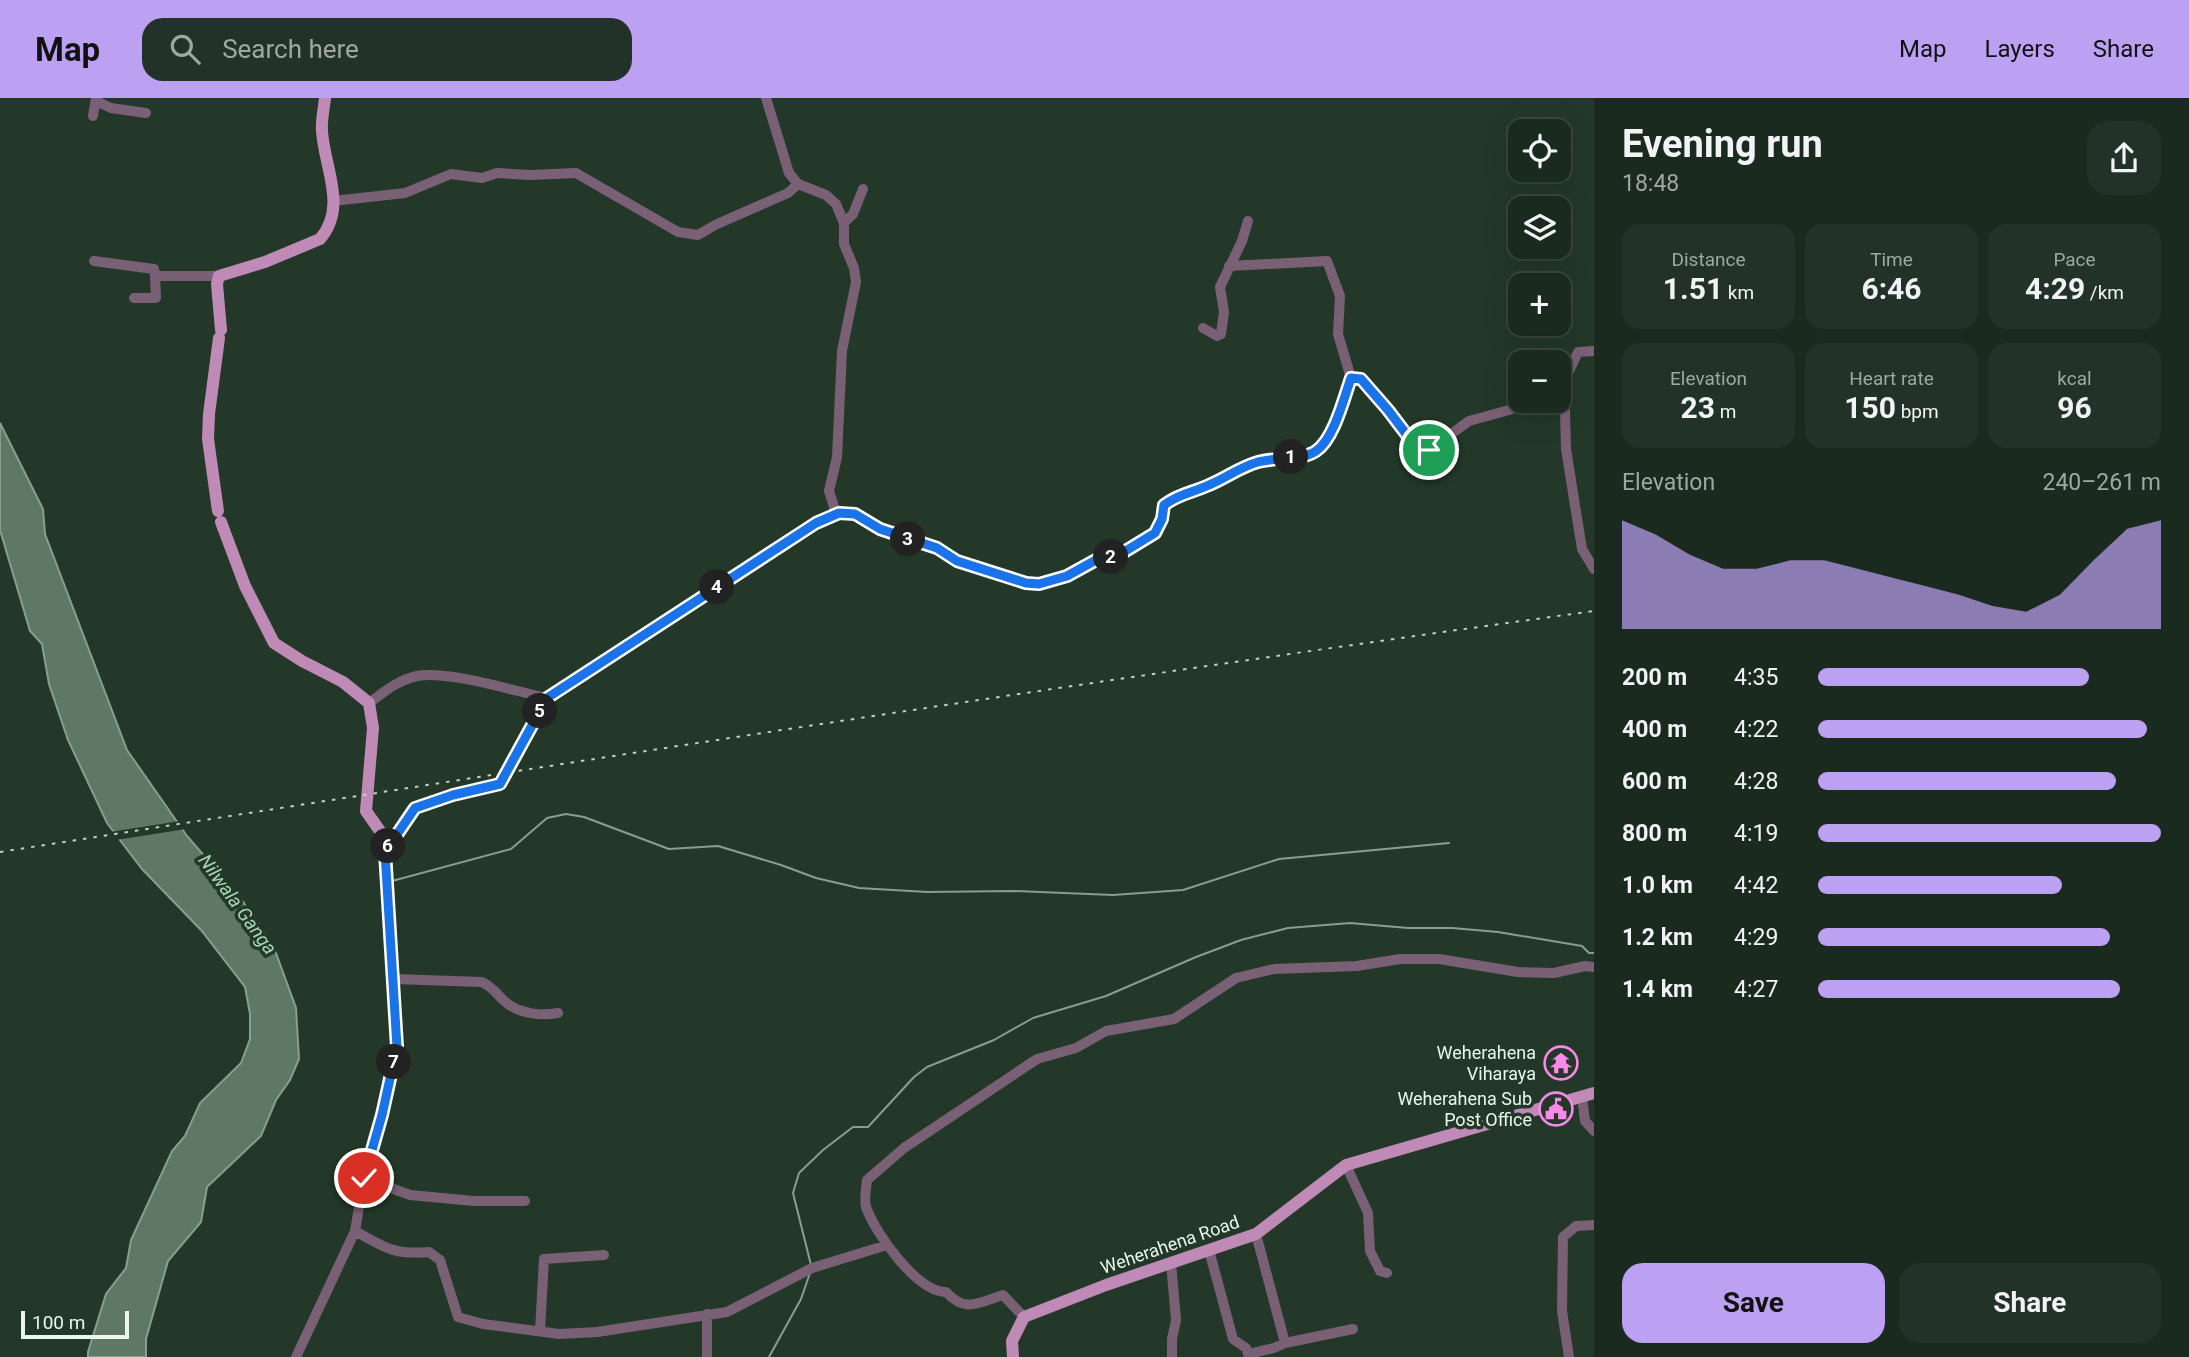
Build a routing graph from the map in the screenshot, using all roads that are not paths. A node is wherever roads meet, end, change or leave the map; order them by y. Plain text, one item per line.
1 (325, 98) edge
2 (766, 98) edge
3 (96, 100) edge
4 (146, 113) dead end
5 (93, 116) dead end
6 (798, 184) junction
7 (863, 189) dead end
8 (333, 201) junction
9 (1248, 221) dead end
10 (844, 223) junction
11 (93, 261) dead end
12 (1229, 266) junction
13 (155, 276) junction
14 (219, 276) junction
15 (134, 298) dead end
16 (1203, 328) dead end
17 (1594, 351) edge
18 (1571, 366) edge
19 (1351, 378) junction
20 (1508, 410) edge
21 (1565, 413) edge
22 (839, 513) junction
23 (1594, 569) edge
24 (547, 698) junction
25 (369, 703) junction
26 (389, 845) junction
27 (1594, 967) edge
28 (394, 979) junction
29 (558, 1013) dead end
30 (1588, 1095) edge
31 (1594, 1131) edge
32 (1346, 1165) junction
33 (364, 1178) junction
34 (526, 1201) dead end
35 (1594, 1225) edge
36 (355, 1231) junction
37 (1256, 1234) junction
38 (887, 1245) junction
39 (1209, 1250) junction
40 (604, 1255) dead end
41 (1171, 1263) junction
42 (1387, 1273) dead end
43 (707, 1314) junction
44 (1024, 1317) junction
45 (1353, 1329) dead end
46 (540, 1331) junction
47 (1285, 1343) junction
48 (296, 1357) edge
49 (707, 1357) edge
50 (1013, 1357) edge
51 (1171, 1357) edge
52 (1569, 1357) edge

1 - 8 main road
2 - 6 street
3 - 4 street
3 - 5 street
6 - 8 street
6 - 10 street
7 - 10 street
8 - 14 main road
9 - 12 street
10 - 22 street
11 - 13 street
12 - 16 street
12 - 19 street
13 - 14 street
13 - 15 street
14 - 25 main road
17 - 18 street
19 - 20 street
19 - 22 street
21 - 23 street
22 - 24 street
24 - 25 street
24 - 26 street
25 - 26 main road
26 - 28 street
27 - 38 street
28 - 29 street
28 - 33 street
30 - 31 street
30 - 32 main road, Weherahena Road
32 - 37 main road, Weherahena Road
32 - 42 street
33 - 34 street
33 - 36 street
35 - 52 street
36 - 46 street
36 - 48 street
37 - 39 main road, Weherahena Road
37 - 47 street
38 - 43 street
38 - 44 street
39 - 41 main road, Weherahena Road
39 - 47 street
40 - 46 street
41 - 44 main road, Weherahena Road
41 - 51 street
43 - 46 street
43 - 49 street
44 - 50 main road
45 - 47 street

